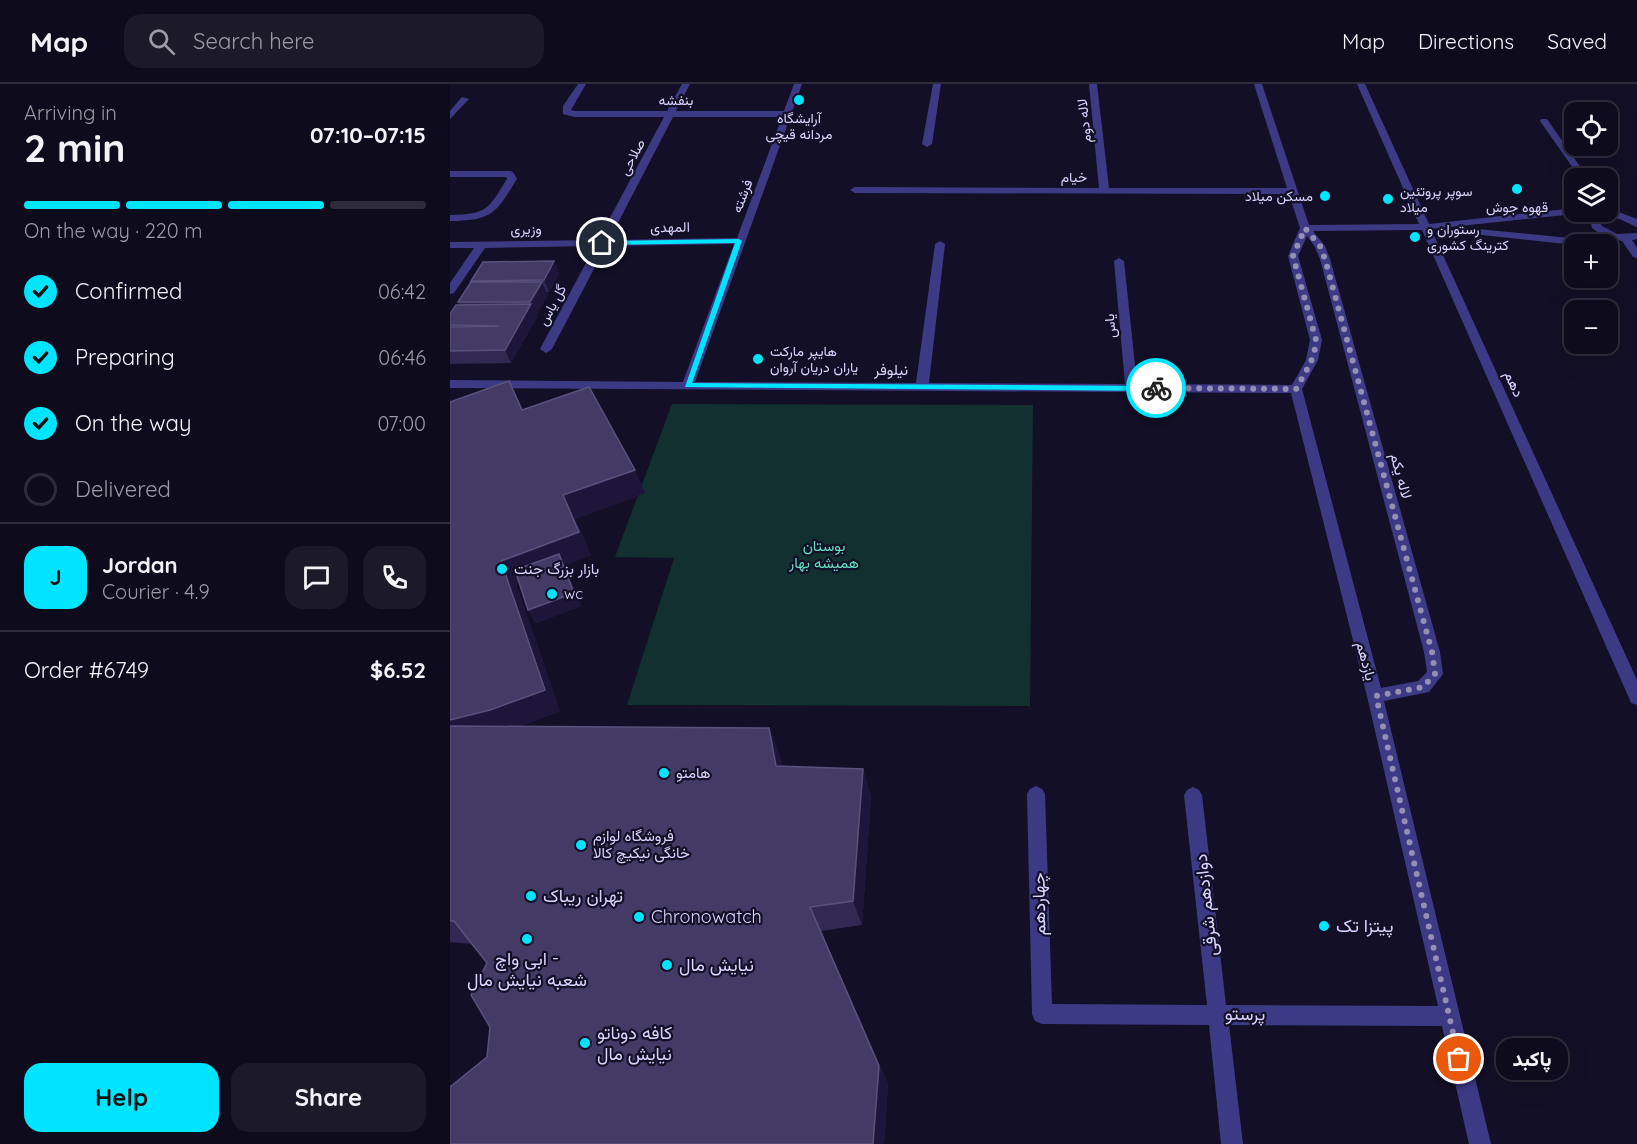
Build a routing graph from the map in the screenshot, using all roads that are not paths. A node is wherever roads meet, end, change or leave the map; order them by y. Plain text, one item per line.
1 (582, 84) edge
2 (686, 84) edge
3 (798, 84) edge
4 (937, 84) edge
5 (1094, 84) edge
6 (1258, 84) edge
7 (1361, 84) edge
8 (465, 99) dead end
9 (787, 114) junction
10 (670, 115) junction
11 (450, 116) edge
12 (1544, 121) dead end
13 (927, 144) dead end
14 (1577, 168) edge
15 (450, 174) edge
16 (855, 190) dead end
17 (1104, 191) junction
18 (1293, 191) junction
19 (1618, 211) edge
20 (1637, 211) edge
21 (1564, 212) edge
22 (1618, 214) edge
23 (450, 218) edge
24 (1595, 222) edge
25 (1637, 224) edge
26 (1425, 227) junction
27 (1305, 228) junction
28 (1637, 236) edge
29 (1625, 238) junction
30 (739, 241) junction
31 (1564, 241) edge
32 (602, 243) junction
33 (940, 243) dead end
34 (482, 244) junction
35 (450, 245) edge
36 (1618, 247) edge
37 (1635, 250) edge
38 (1119, 261) dead end
39 (450, 291) edge
40 (546, 349) dead end
41 (450, 384) edge
42 (688, 385) junction
43 (922, 387) junction
44 (1131, 388) junction
45 (1296, 389) junction
46 (1376, 696) junction
47 (1637, 698) edge
48 (1036, 794) dead end
49 (1193, 795) dead end
50 (1042, 1014) joint
51 (1218, 1014) junction
52 (1449, 1016) junction
53 (1232, 1144) edge
54 (1480, 1144) edge

1 - 10 street, بنفشه
2 - 10 street, صلاحی
3 - 9 street, فرشته
4 - 13 street
5 - 17 street, لاله دوم
6 - 18 street, لاله یکم
7 - 26 street, دهم
8 - 11 street
9 - 10 street, بنفشه
9 - 30 street, فرشته
10 - 32 street, صلاحی
12 - 14 street
15 - 23 street
16 - 17 street, خیام
17 - 18 street, خیام
18 - 27 street, لاله یکم
19 - 20 street
21 - 26 street
22 - 25 street
24 - 29 street
26 - 27 street
26 - 31 street
26 - 47 street, دهم
27 - 45 street
27 - 46 street, لاله یکم
28 - 29 street
29 - 37 street
30 - 32 street, المهدی
30 - 42 street, فرشته
32 - 34 street, وزیری
32 - 40 street, گل یاس
33 - 43 street
34 - 35 street, وزیری
34 - 39 street
36 - 37 street
38 - 44 street, یاس
41 - 42 street, نیلوفر
42 - 43 street, نیلوفر
43 - 44 street, نیلوفر
44 - 45 street, نیلوفر
45 - 46 street, یازدهم
46 - 52 street, یازدهم
48 - 50 street, چهاردهم
49 - 51 street, دوازدهم شرقی
50 - 51 street, پرستو
51 - 52 street, پرستو
51 - 53 street, دوازدهم شرقی
52 - 54 street, یازدهم

